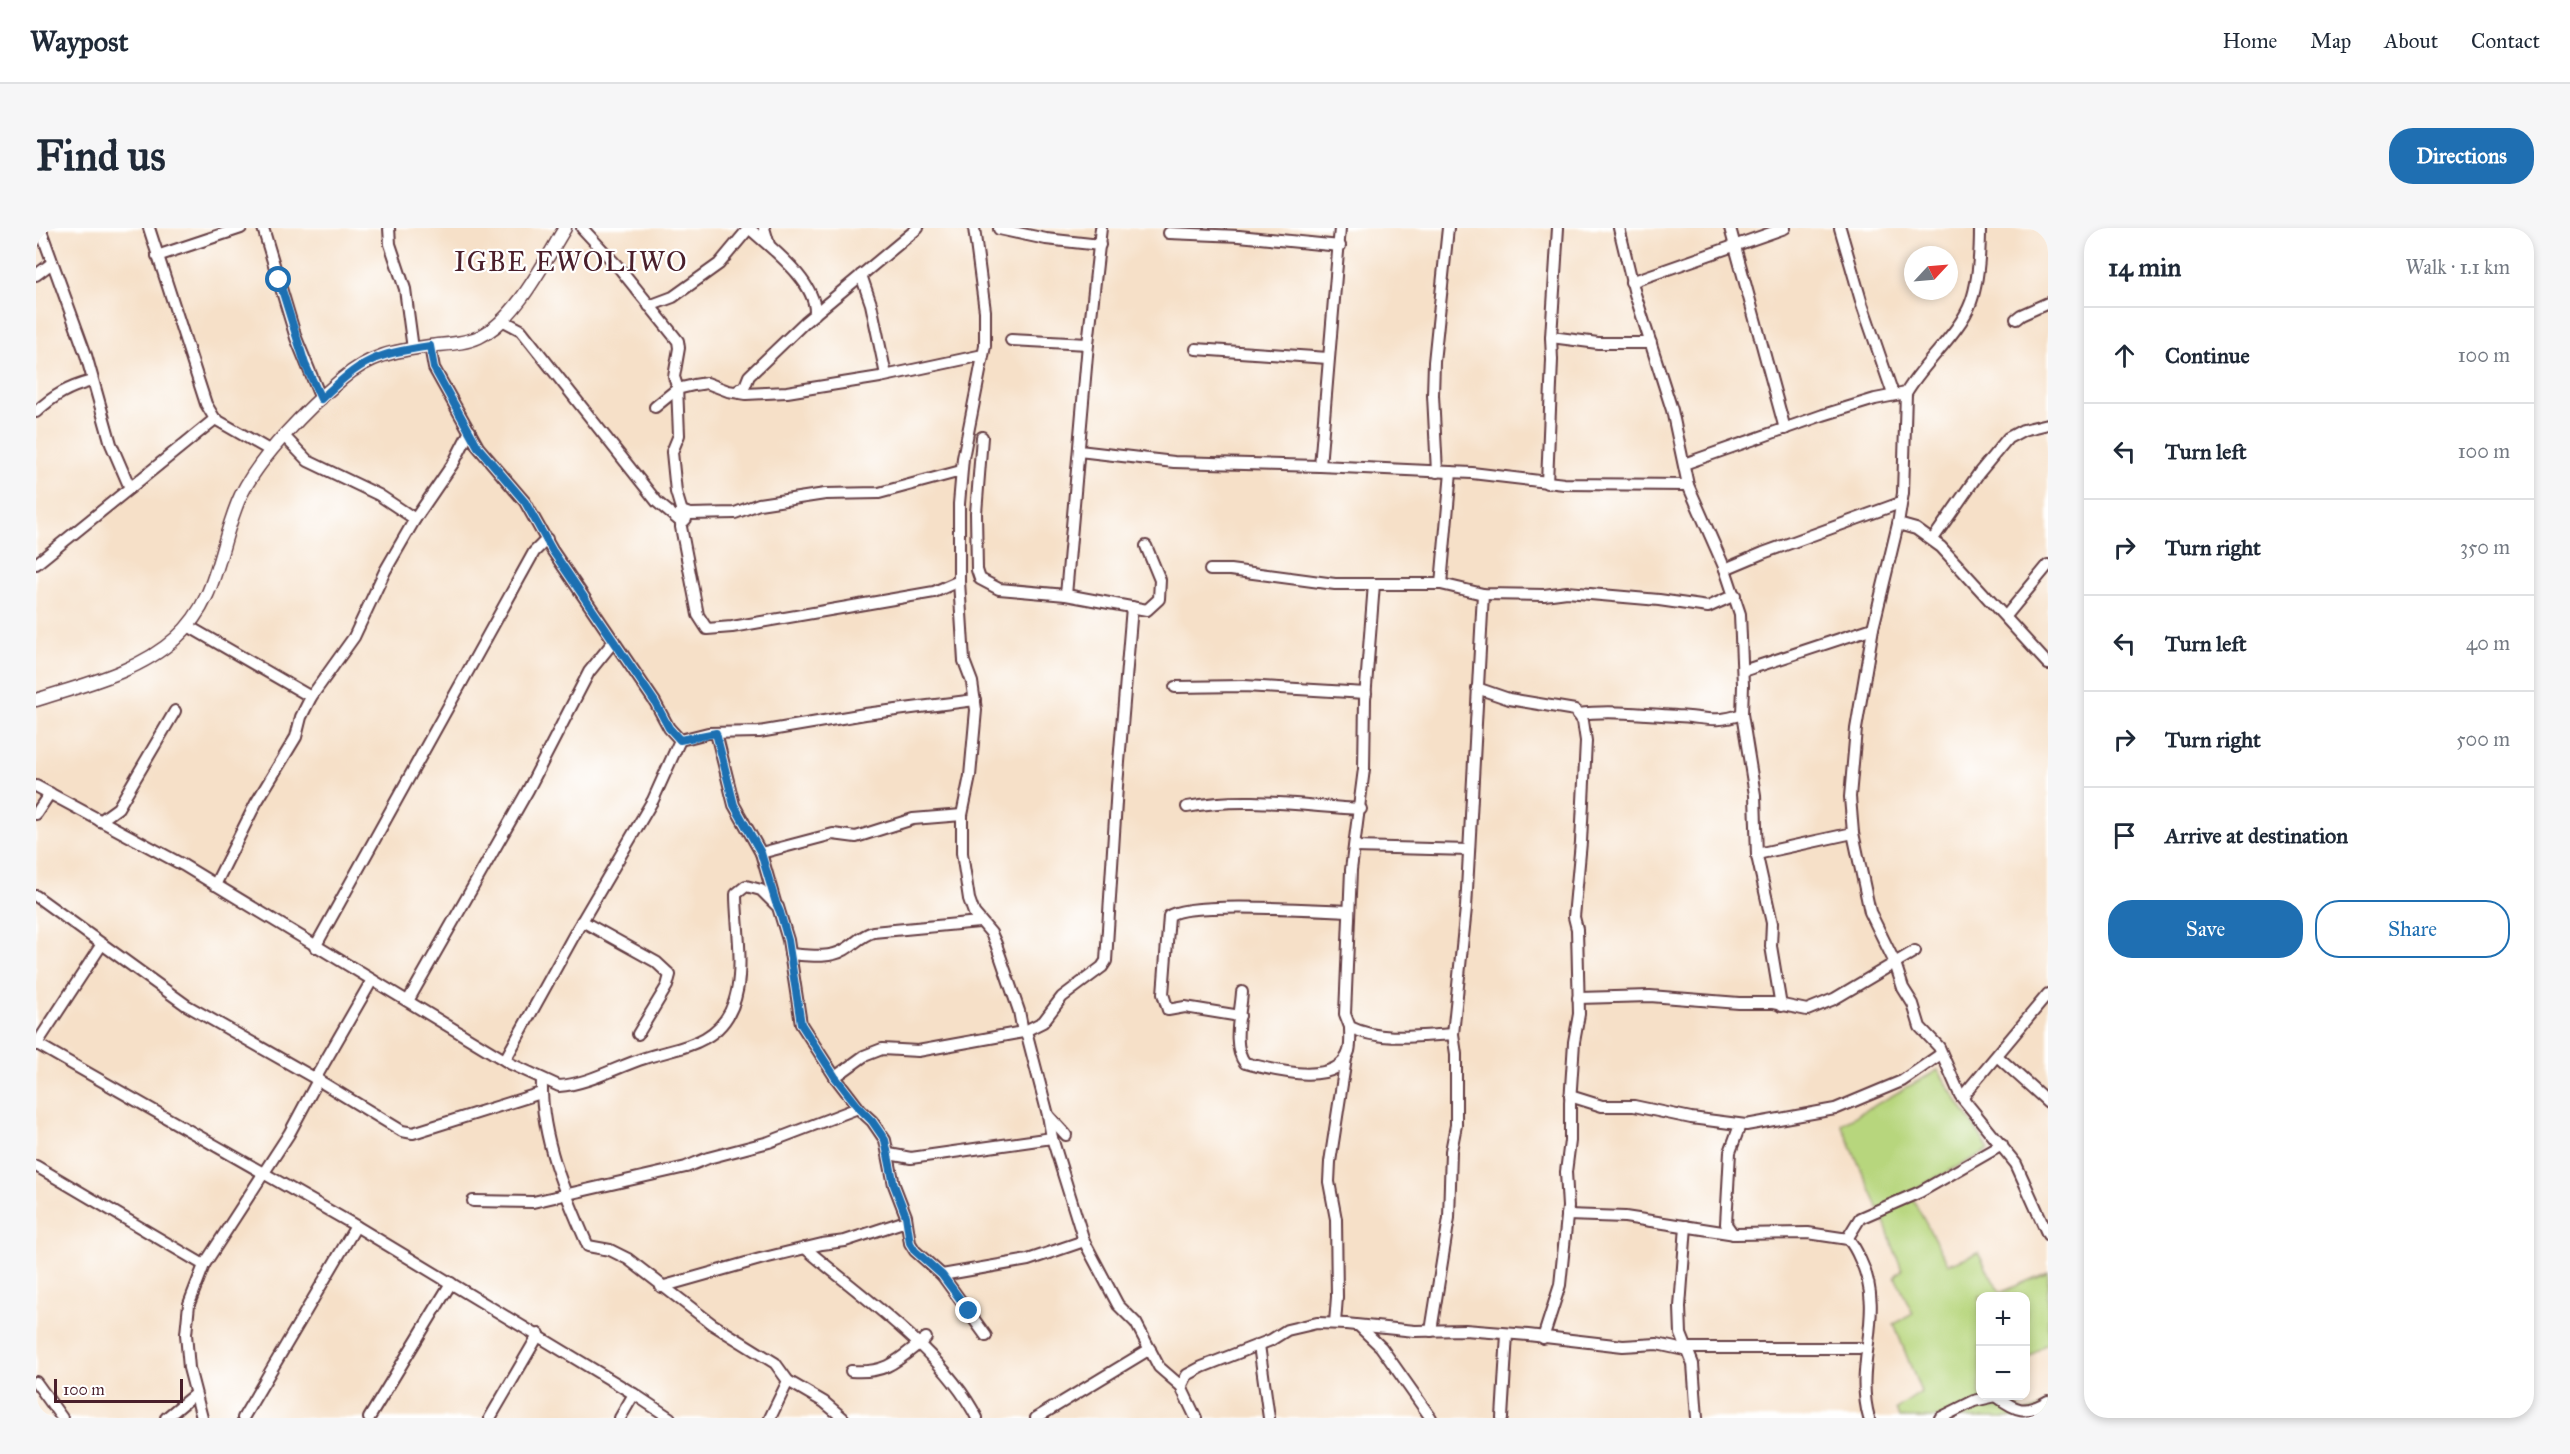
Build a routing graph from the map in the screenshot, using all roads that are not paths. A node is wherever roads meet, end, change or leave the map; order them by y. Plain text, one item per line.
1 (40, 228) edge
2 (148, 228) edge
3 (241, 228) edge
4 (263, 228) edge
5 (388, 228) edge
6 (565, 228) edge
7 (582, 228) edge
8 (749, 228) edge
9 (764, 228) edge
10 (918, 228) edge
11 (974, 228) edge
12 (1101, 228) edge
13 (1340, 228) edge
14 (1448, 228) edge
15 (1558, 228) edge
16 (1619, 228) edge
17 (1730, 228) edge
18 (1785, 228) edge
19 (1840, 228) edge
20 (1980, 228) edge
21 (999, 229) edge
22 (1169, 233) dead end
23 (1100, 244) junction
24 (770, 246) junction
25 (1340, 246) junction
26 (1735, 247) junction
27 (157, 256) junction
28 (52, 263) junction
29 (36, 275) edge
30 (861, 275) junction
31 (1631, 282) junction
32 (2048, 303) edge
33 (649, 306) junction
34 (818, 309) junction
35 (502, 320) junction
36 (2016, 320) dead end
37 (1551, 337) junction
38 (1011, 340) dead end
39 (1651, 343) junction
40 (1088, 344) junction
41 (430, 346) junction
42 (413, 349) junction
43 (1196, 349) dead end
44 (983, 355) junction
45 (1328, 358) junction
46 (886, 375) junction
47 (92, 381) junction
48 (677, 389) junction
49 (744, 390) junction
50 (1906, 393) junction
51 (1893, 394) junction
52 (321, 399) junction
53 (656, 407) dead end
54 (36, 411) edge
55 (215, 419) junction
56 (2048, 424) edge
57 (1785, 429) junction
58 (470, 431) junction
59 (284, 436) junction
60 (982, 437) dead end
61 (271, 451) junction
62 (1079, 451) junction
63 (1684, 464) junction
64 (1320, 465) junction
65 (961, 471) junction
66 (1437, 472) junction
67 (1451, 472) junction
68 (1547, 483) junction
69 (1688, 485) junction
70 (130, 488) junction
71 (1900, 503) junction
72 (686, 512) junction
73 (415, 519) junction
74 (681, 522) junction
75 (1898, 524) junction
76 (547, 539) junction
77 (1932, 539) junction
78 (1146, 546) dead end
79 (36, 564) edge
80 (2048, 565) edge
81 (1725, 569) junction
82 (1210, 570) dead end
83 (959, 581) junction
84 (1374, 584) junction
85 (1441, 584) junction
86 (1483, 594) junction
87 (1066, 595) junction
88 (1735, 595) junction
89 (1132, 608) junction
90 (2006, 616) junction
91 (188, 626) junction
92 (1873, 628) junction
93 (614, 641) junction
94 (2048, 663) edge
95 (1743, 671) junction
96 (1175, 687) dead end
97 (1477, 688) junction
98 (1366, 693) junction
99 (312, 697) junction
100 (36, 700) edge
101 (975, 700) junction
102 (176, 711) dead end
103 (1578, 714) junction
104 (1742, 714) junction
105 (716, 733) junction
106 (680, 740) junction
107 (36, 786) edge
108 (50, 793) junction
109 (1187, 807) dead end
110 (1361, 809) junction
111 (36, 814) edge
112 (962, 815) junction
113 (100, 821) junction
114 (1853, 833) junction
115 (1355, 847) junction
116 (1469, 850) junction
117 (761, 853) junction
118 (1757, 854) junction
119 (215, 885) junction
120 (36, 896) edge
121 (776, 903) junction
122 (1349, 911) junction
123 (975, 919) junction
124 (582, 921) junction
125 (102, 944) junction
126 (315, 947) junction
127 (1916, 951) dead end
128 (790, 954) junction
129 (1895, 963) junction
130 (372, 981) junction
131 (1242, 992) dead end
132 (2048, 994) edge
133 (1578, 998) junction
134 (408, 1001) junction
135 (1781, 1006) junction
136 (1240, 1016) junction
137 (1350, 1027) junction
138 (1024, 1031) junction
139 (638, 1034) dead end
140 (1454, 1034) junction
141 (36, 1045) edge
142 (1941, 1054) junction
143 (1997, 1056) junction
144 (1346, 1058) junction
145 (505, 1060) junction
146 (835, 1077) junction
147 (316, 1079) junction
148 (542, 1079) junction
149 (541, 1094) junction
150 (1570, 1096) junction
151 (1962, 1097) junction
152 (2048, 1102) edge
153 (858, 1108) junction
154 (1048, 1114) junction
155 (1740, 1125) junction
156 (1066, 1135) dead end
157 (1052, 1137) junction
158 (2001, 1145) junction
159 (889, 1155) junction
160 (36, 1166) edge
161 (262, 1173) junction
162 (568, 1194) junction
163 (474, 1201) dead end
164 (1567, 1215) junction
165 (906, 1221) junction
166 (1726, 1224) junction
167 (356, 1226) junction
168 (1686, 1226) junction
169 (1716, 1231) junction
170 (1733, 1234) junction
171 (2048, 1235) edge
172 (1847, 1239) junction
173 (1084, 1241) junction
174 (805, 1248) junction
175 (204, 1265) junction
176 (942, 1275) junction
177 (451, 1282) junction
178 (661, 1287) junction
179 (1335, 1323) junction
180 (1360, 1327) junction
181 (1431, 1331) junction
182 (539, 1334) junction
183 (1507, 1334) junction
184 (1681, 1334) junction
185 (986, 1336) dead end
186 (1868, 1336) junction
187 (1543, 1338) junction
188 (922, 1341) junction
189 (1657, 1344) junction
190 (1259, 1345) junction
191 (1859, 1348) junction
192 (1150, 1349) junction
193 (1689, 1350) junction
194 (1866, 1359) junction
195 (851, 1371) dead end
196 (788, 1381) junction
197 (36, 1382) edge
198 (1182, 1387) junction
199 (195, 1394) junction
200 (634, 1394) junction
201 (1978, 1400) edge
202 (2002, 1400) edge
203 (2048, 1401) edge
204 (186, 1402) junction
205 (198, 1406) junction
206 (62, 1418) edge
207 (166, 1418) edge
208 (202, 1418) edge
209 (243, 1418) edge
210 (369, 1418) edge
211 (490, 1418) edge
212 (620, 1418) edge
213 (670, 1418) edge
214 (770, 1418) edge
215 (843, 1418) edge
216 (977, 1418) edge
217 (1036, 1418) edge
218 (1196, 1418) edge
219 (1269, 1418) edge
220 (1431, 1418) edge
221 (1502, 1418) edge
222 (1697, 1418) edge
223 (1869, 1418) edge
224 (1940, 1418) edge

1 - 28 street
2 - 27 street
3 - 27 street
4 - 52 street
5 - 42 street
6 - 35 street
7 - 33 street
8 - 24 street
8 - 33 street
9 - 24 street
10 - 30 street
11 - 44 street
12 - 23 street
13 - 25 street
14 - 66 street
15 - 37 street
16 - 31 street
17 - 26 street
18 - 26 street
19 - 51 street
20 - 50 street
21 - 23 street
22 - 25 street
23 - 40 street
24 - 34 street
25 - 45 street
26 - 31 street
26 - 57 street
27 - 55 street
28 - 29 street
28 - 47 street
30 - 34 street
30 - 46 street
31 - 39 street
32 - 36 street
33 - 48 street
34 - 49 street
35 - 41 street
35 - 74 street
37 - 39 street
37 - 68 street
38 - 40 street
39 - 63 street
40 - 62 street
41 - 42 street
41 - 58 street
42 - 52 street
43 - 45 street
44 - 46 street
44 - 65 street
45 - 64 street
46 - 49 street
47 - 54 street
47 - 70 street
48 - 49 street
48 - 53 street
48 - 72 street
50 - 51 street
50 - 71 street
51 - 57 street
52 - 59 street
55 - 61 street
55 - 70 street
56 - 77 street
57 - 63 street
58 - 73 street
58 - 76 street
59 - 61 street
59 - 73 street
60 - 87 street
61 - 91 street
62 - 64 street
62 - 87 street
63 - 69 street
64 - 66 street
65 - 72 street
65 - 83 street
66 - 67 street
67 - 68 street
67 - 85 street
68 - 69 street
69 - 81 street
70 - 79 street
71 - 75 street
71 - 81 street
72 - 74 street
73 - 99 street
74 - 83 street
75 - 77 street
75 - 92 street
76 - 93 street
76 - 126 street
77 - 90 street
78 - 89 street
80 - 90 street
81 - 88 street
82 - 84 street
83 - 101 street
84 - 85 street
84 - 98 street
85 - 86 street
86 - 88 street
86 - 97 street
87 - 89 street
88 - 95 street
89 - 138 street
90 - 94 street
91 - 99 street
91 - 100 street
92 - 95 street
92 - 114 street
93 - 106 street
93 - 134 street
95 - 104 street
96 - 98 street
97 - 103 street
97 - 116 street
98 - 110 street
99 - 119 street
101 - 105 street
101 - 112 street
102 - 113 street
103 - 104 street
103 - 133 street
104 - 118 street
105 - 106 street
105 - 117 street
106 - 124 street
107 - 108 street
108 - 111 street
108 - 113 street
109 - 110 street
110 - 115 street
112 - 117 street
112 - 123 street
113 - 119 street
114 - 118 street
114 - 129 street
115 - 116 street
115 - 122 street
116 - 140 street
117 - 121 street
118 - 135 street
119 - 126 street
120 - 125 street
121 - 128 street
121 - 148 street
122 - 136 street
122 - 137 street
123 - 128 street
123 - 138 street
124 - 139 street
124 - 145 street
125 - 141 street
125 - 147 street
126 - 130 street
127 - 129 street
128 - 146 street
129 - 135 street
129 - 142 street
130 - 134 street
130 - 147 street
131 - 136 street
132 - 143 street
133 - 135 street
133 - 150 street
134 - 145 street
136 - 144 street
137 - 140 street
137 - 144 street
138 - 146 street
138 - 154 street
140 - 181 street
141 - 161 street
142 - 151 street
142 - 155 street
143 - 151 street
143 - 152 street
144 - 179 street
145 - 148 street
146 - 153 street
147 - 149 street
147 - 161 street
148 - 149 street
149 - 162 street
150 - 155 street
150 - 164 street
151 - 158 street
153 - 159 street
153 - 162 street
154 - 156 street
154 - 157 street
155 - 166 street
157 - 159 street
157 - 173 street
158 - 171 street
158 - 172 street
159 - 165 street
160 - 175 street
161 - 167 street
161 - 175 street
162 - 163 street
162 - 178 street
164 - 168 street
164 - 187 street
165 - 174 street
165 - 176 street
166 - 169 street
166 - 170 street
167 - 177 street
167 - 209 street
168 - 169 street
168 - 184 street
169 - 170 street
170 - 172 street
172 - 186 street
173 - 176 street
173 - 192 street
174 - 178 street
174 - 188 street
175 - 199 street
176 - 185 street
177 - 182 street
177 - 210 street
178 - 196 street
179 - 180 street
179 - 190 street
180 - 181 street
180 - 220 street
181 - 183 street
182 - 200 street
182 - 211 street
183 - 187 street
183 - 221 street
184 - 189 street
184 - 193 street
186 - 191 street
186 - 194 street
187 - 189 street
188 - 195 street
188 - 216 street
189 - 193 street
190 - 198 street
190 - 219 street
191 - 193 street
191 - 194 street
192 - 198 street
192 - 217 street
193 - 222 street
194 - 223 street
196 - 214 street
196 - 215 street
197 - 206 street
198 - 218 street
199 - 204 street
199 - 205 street
200 - 212 street
200 - 213 street
201 - 224 street
202 - 203 street
204 - 205 street
204 - 207 street
205 - 208 street

